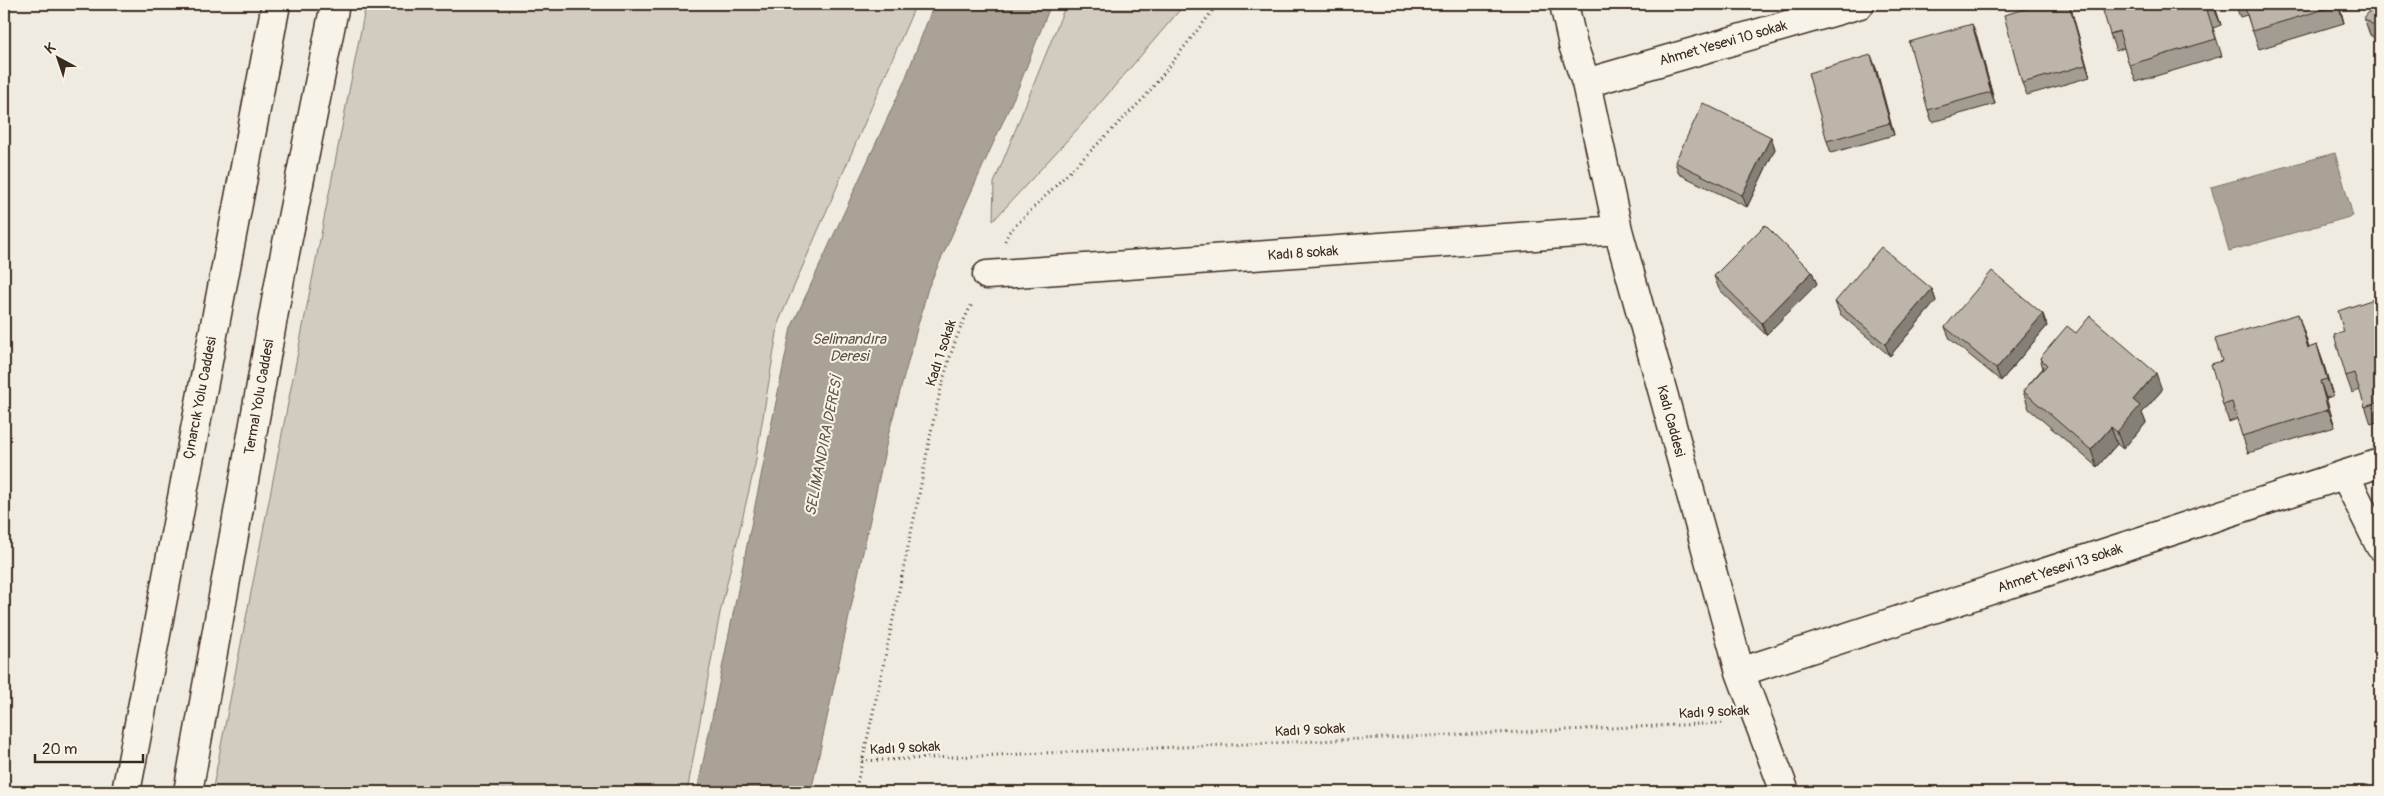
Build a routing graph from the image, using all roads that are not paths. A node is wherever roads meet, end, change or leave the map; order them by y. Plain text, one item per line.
1 (276, 4) edge
2 (335, 4) edge
3 (1564, 4) edge
4 (1860, 4) edge
5 (1586, 83) junction
6 (1618, 230) junction
7 (987, 275) road end
8 (2380, 463) edge
9 (2345, 475) junction
10 (2380, 546) edge
11 (1740, 672) junction
12 (126, 792) edge
13 (188, 792) edge
14 (1785, 792) edge

1 - 12 street, Çınarcık Yolu Caddesi
2 - 13 street, Termal Yolu Caddesi
3 - 5 street, Kadı Caddesi
4 - 5 street, Ahmet Yesevi 10 sokak
5 - 6 street, Kadı Caddesi
6 - 7 street, Kadı 8 sokak
6 - 11 street, Kadı Caddesi
8 - 9 street, Ahmet Yesevi 13 sokak
9 - 10 street
9 - 11 street, Ahmet Yesevi 13 sokak
11 - 14 street, Kadı Caddesi

